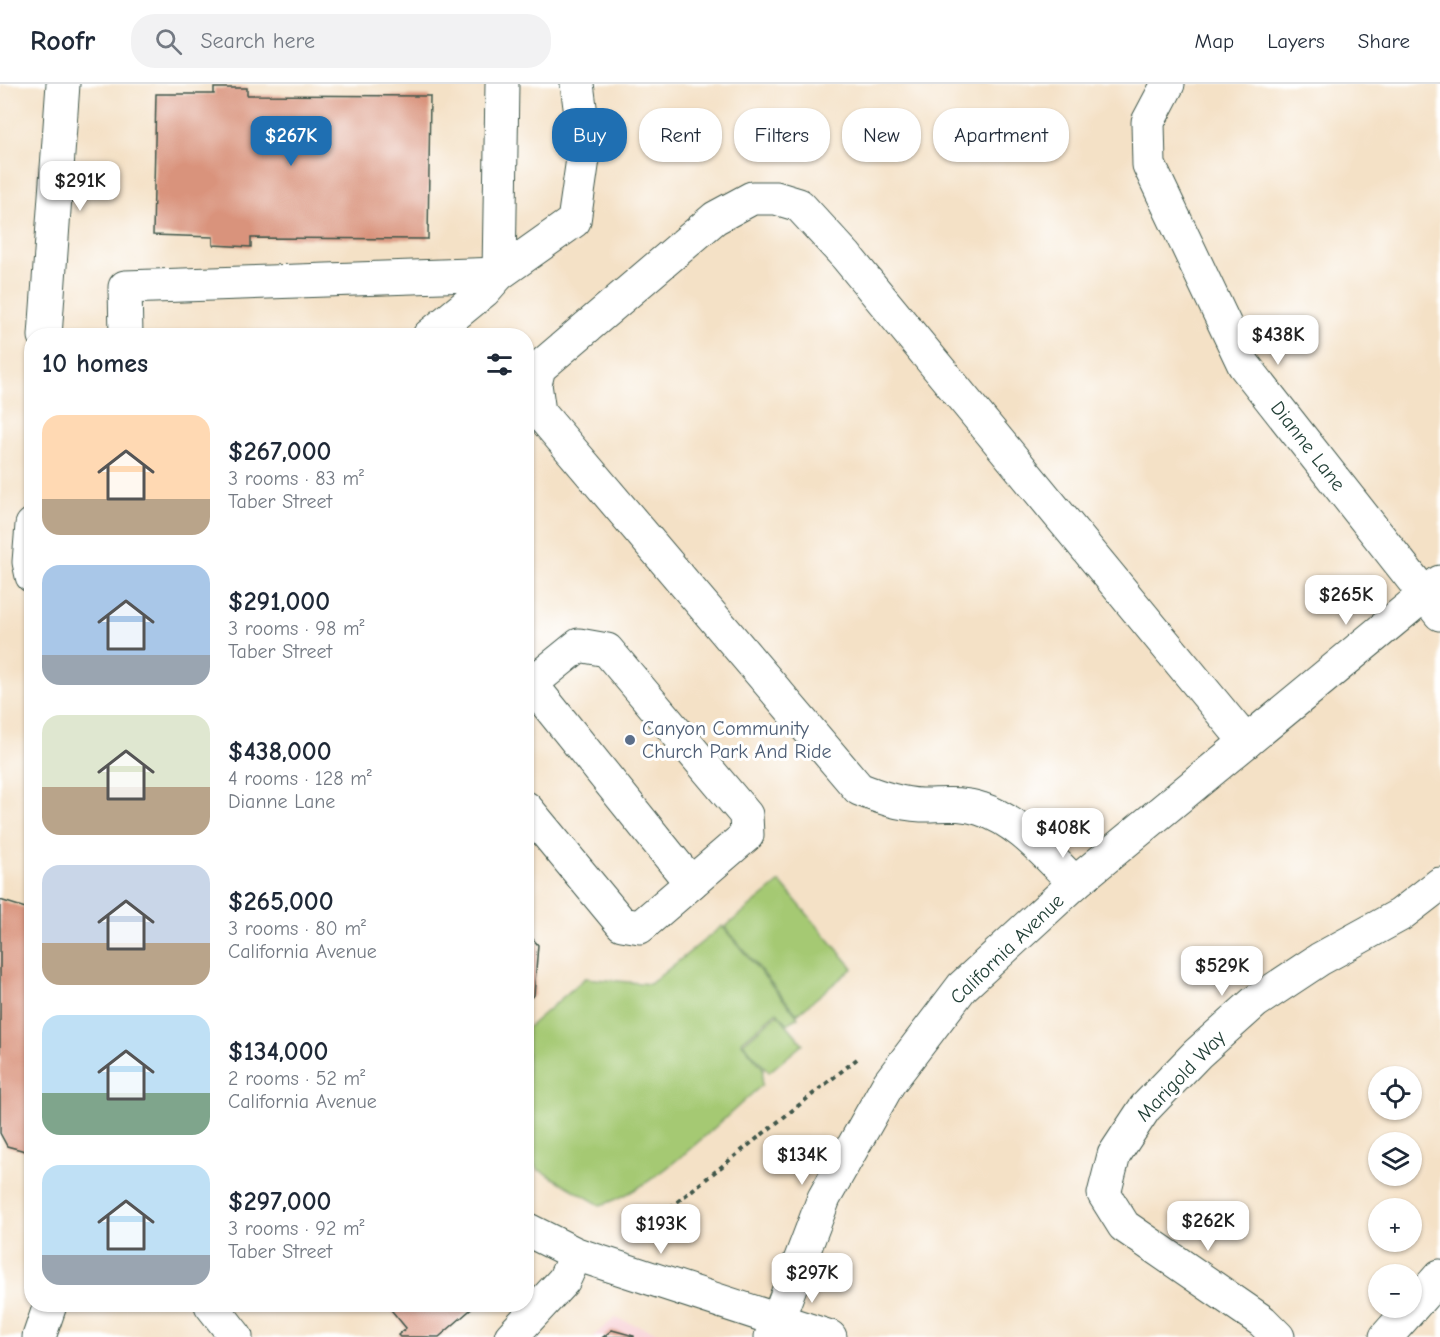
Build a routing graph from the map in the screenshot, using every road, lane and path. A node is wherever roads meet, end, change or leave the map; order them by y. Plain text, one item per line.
1 (63, 84) edge
2 (502, 84) edge
3 (577, 84) edge
4 (1168, 84) edge
5 (499, 274) junction
6 (46, 328) edge
7 (126, 328) edge
8 (439, 328) edge
9 (1435, 597) edge
10 (534, 682) edge
11 (534, 692) edge
12 (1246, 742) junction
13 (534, 818) edge
14 (691, 883) junction
15 (1075, 883) junction
16 (1440, 884) edge
17 (857, 1059) dead end
18 (534, 1233) edge
19 (576, 1254) junction
20 (619, 1268) junction
21 (1440, 1276) edge
22 (48, 1312) edge
23 (216, 1312) edge
24 (774, 1328) edge
25 (39, 1337) edge
26 (236, 1337) edge
27 (511, 1337) edge
28 (830, 1337) edge
29 (1278, 1337) edge
30 (1386, 1337) edge

1 - 6 street
2 - 5 street
3 - 5 street
4 - 9 street, Dianne Lane
5 - 7 street
5 - 8 street
9 - 12 street, California Avenue
10 - 14 street
11 - 14 street
12 - 15 street, California Avenue
12 - 15 street
13 - 14 street
15 - 24 street, California Avenue
16 - 29 street, Marigold Way
17 - 20 path
18 - 19 street
19 - 20 street
19 - 27 street
20 - 24 street
21 - 30 street
22 - 25 street
23 - 26 street
24 - 28 street

